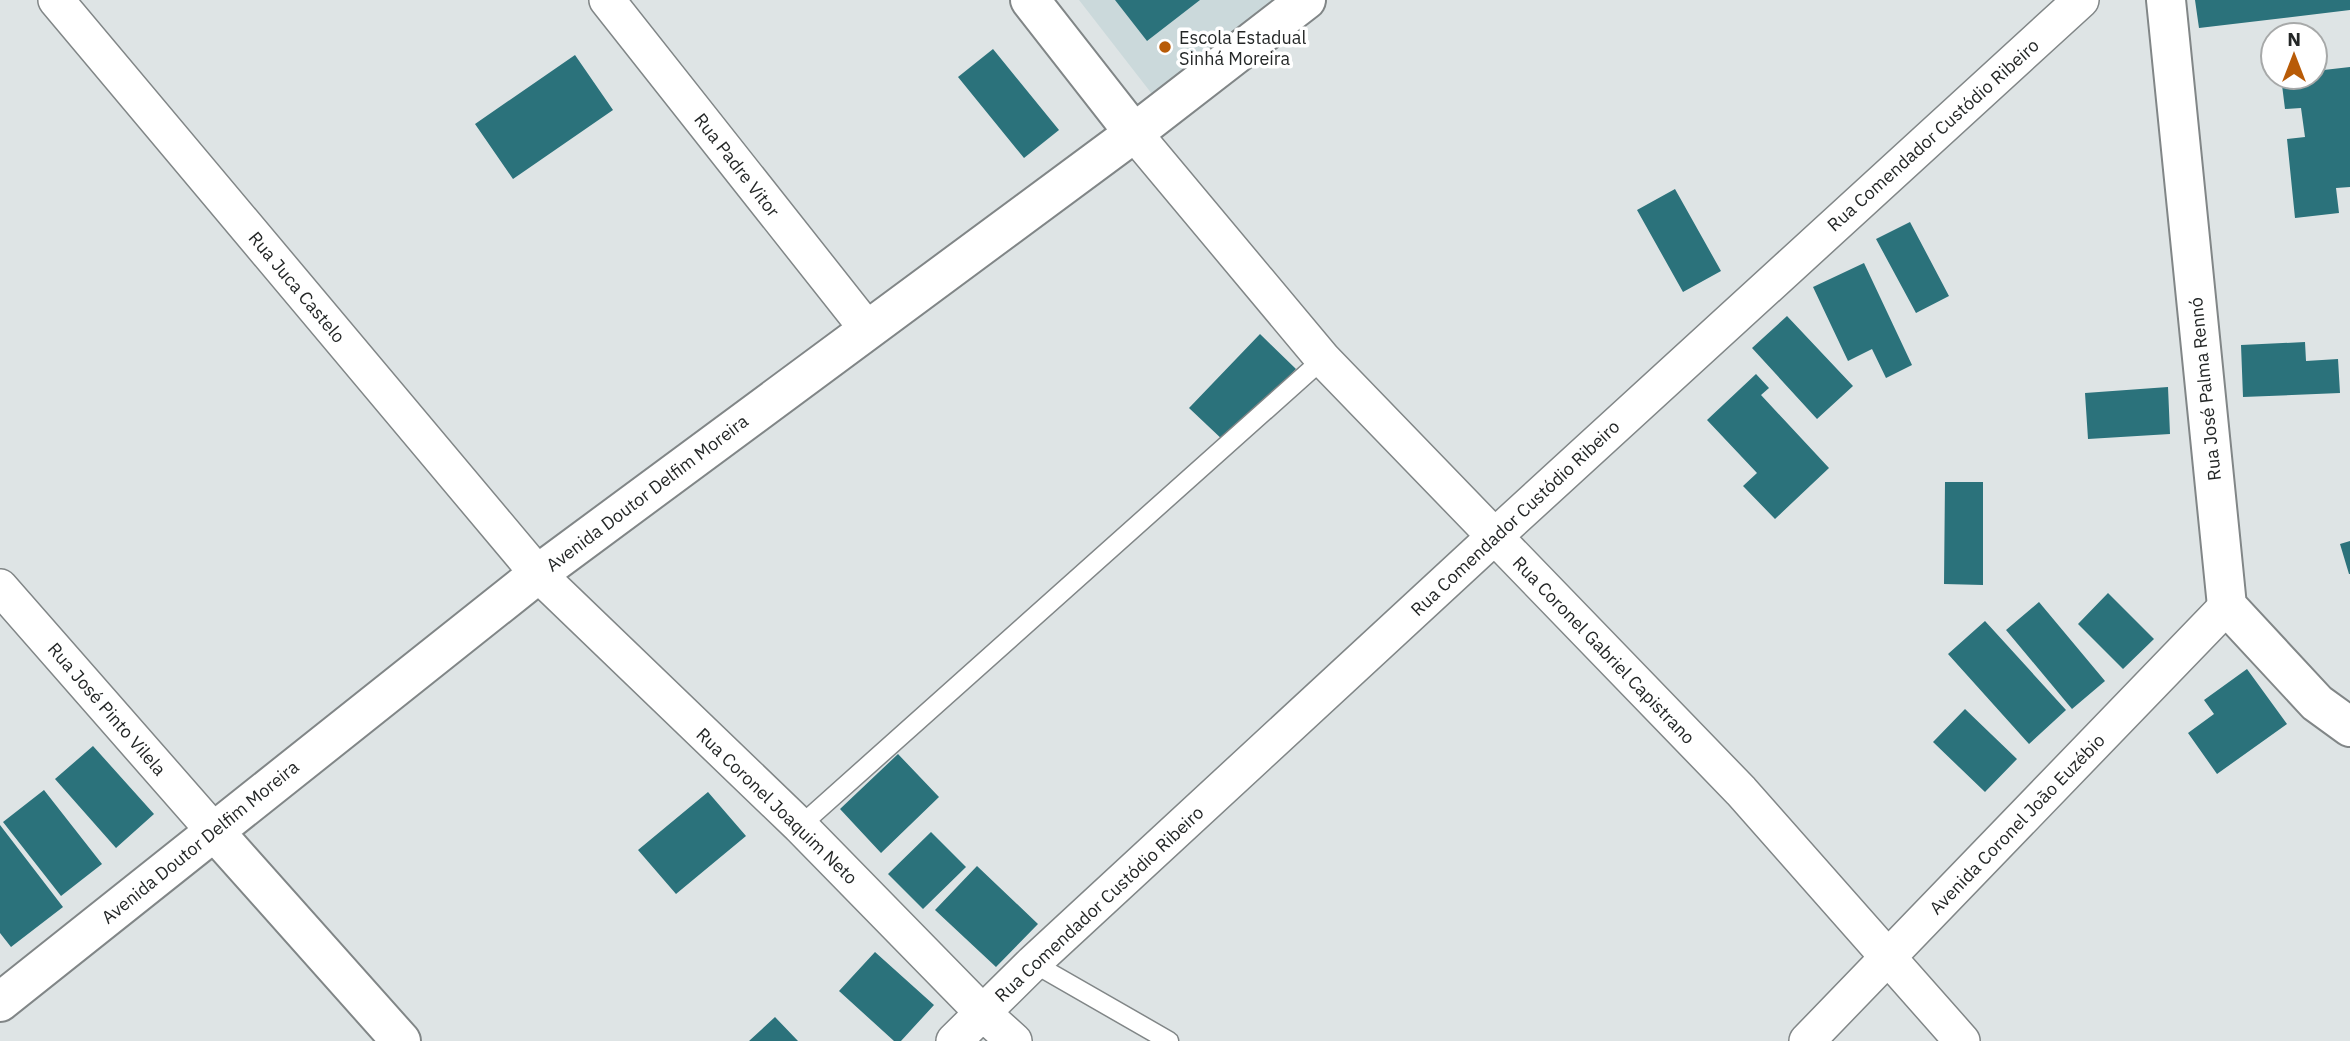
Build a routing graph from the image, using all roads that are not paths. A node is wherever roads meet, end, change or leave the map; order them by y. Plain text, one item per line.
1 (56, 0) edge
2 (607, 0) edge
3 (1030, 0) edge
4 (1306, 0) edge
5 (2081, 0) edge
6 (2166, 0) edge
7 (1134, 133) junction
8 (868, 330) junction
9 (1322, 359) junction
10 (1494, 537) junction
11 (538, 574) junction
12 (0, 587) edge
13 (2227, 606) junction
14 (2350, 727) edge
15 (800, 826) junction
16 (213, 830) junction
17 (1887, 958) junction
18 (1033, 963) junction
19 (0, 1002) edge
20 (984, 1014) junction
21 (401, 1041) edge
22 (954, 1041) edge
23 (1014, 1041) edge
24 (1169, 1041) edge
25 (1807, 1041) edge
26 (1962, 1041) edge

1 - 11 street, Rua Juca Castelo
2 - 8 street, Rua Padre Vitor
3 - 7 main road
4 - 7 main road, Avenida Doutor Delfim Moreira
5 - 10 street, Rua Comendador Custódio Ribeiro
6 - 13 main road, Rua José Palma Rennó
7 - 8 main road, Avenida Doutor Delfim Moreira
7 - 9 street, Rua Coronel Gabriel Capistrano
8 - 11 main road, Avenida Doutor Delfim Moreira
9 - 10 street, Rua Coronel Gabriel Capistrano
9 - 15 lane
10 - 17 street, Rua Coronel Gabriel Capistrano
10 - 18 street, Rua Comendador Custódio Ribeiro
11 - 15 street, Rua Coronel Joaquim Neto
11 - 16 main road, Avenida Doutor Delfim Moreira
12 - 16 street, Rua José Pinto Vilela
13 - 14 main road
13 - 17 street, Avenida Coronel João Euzébio
15 - 20 street, Rua Coronel Joaquim Neto
16 - 19 main road, Avenida Doutor Delfim Moreira
16 - 21 main road
17 - 25 street, Avenida Coronel João Euzébio
17 - 26 street, Rua Coronel Gabriel Capistrano
18 - 20 street, Rua Comendador Custódio Ribeiro
18 - 24 lane
20 - 22 street, Rua Comendador Custódio Ribeiro
20 - 23 street, Rua Coronel Joaquim Neto

